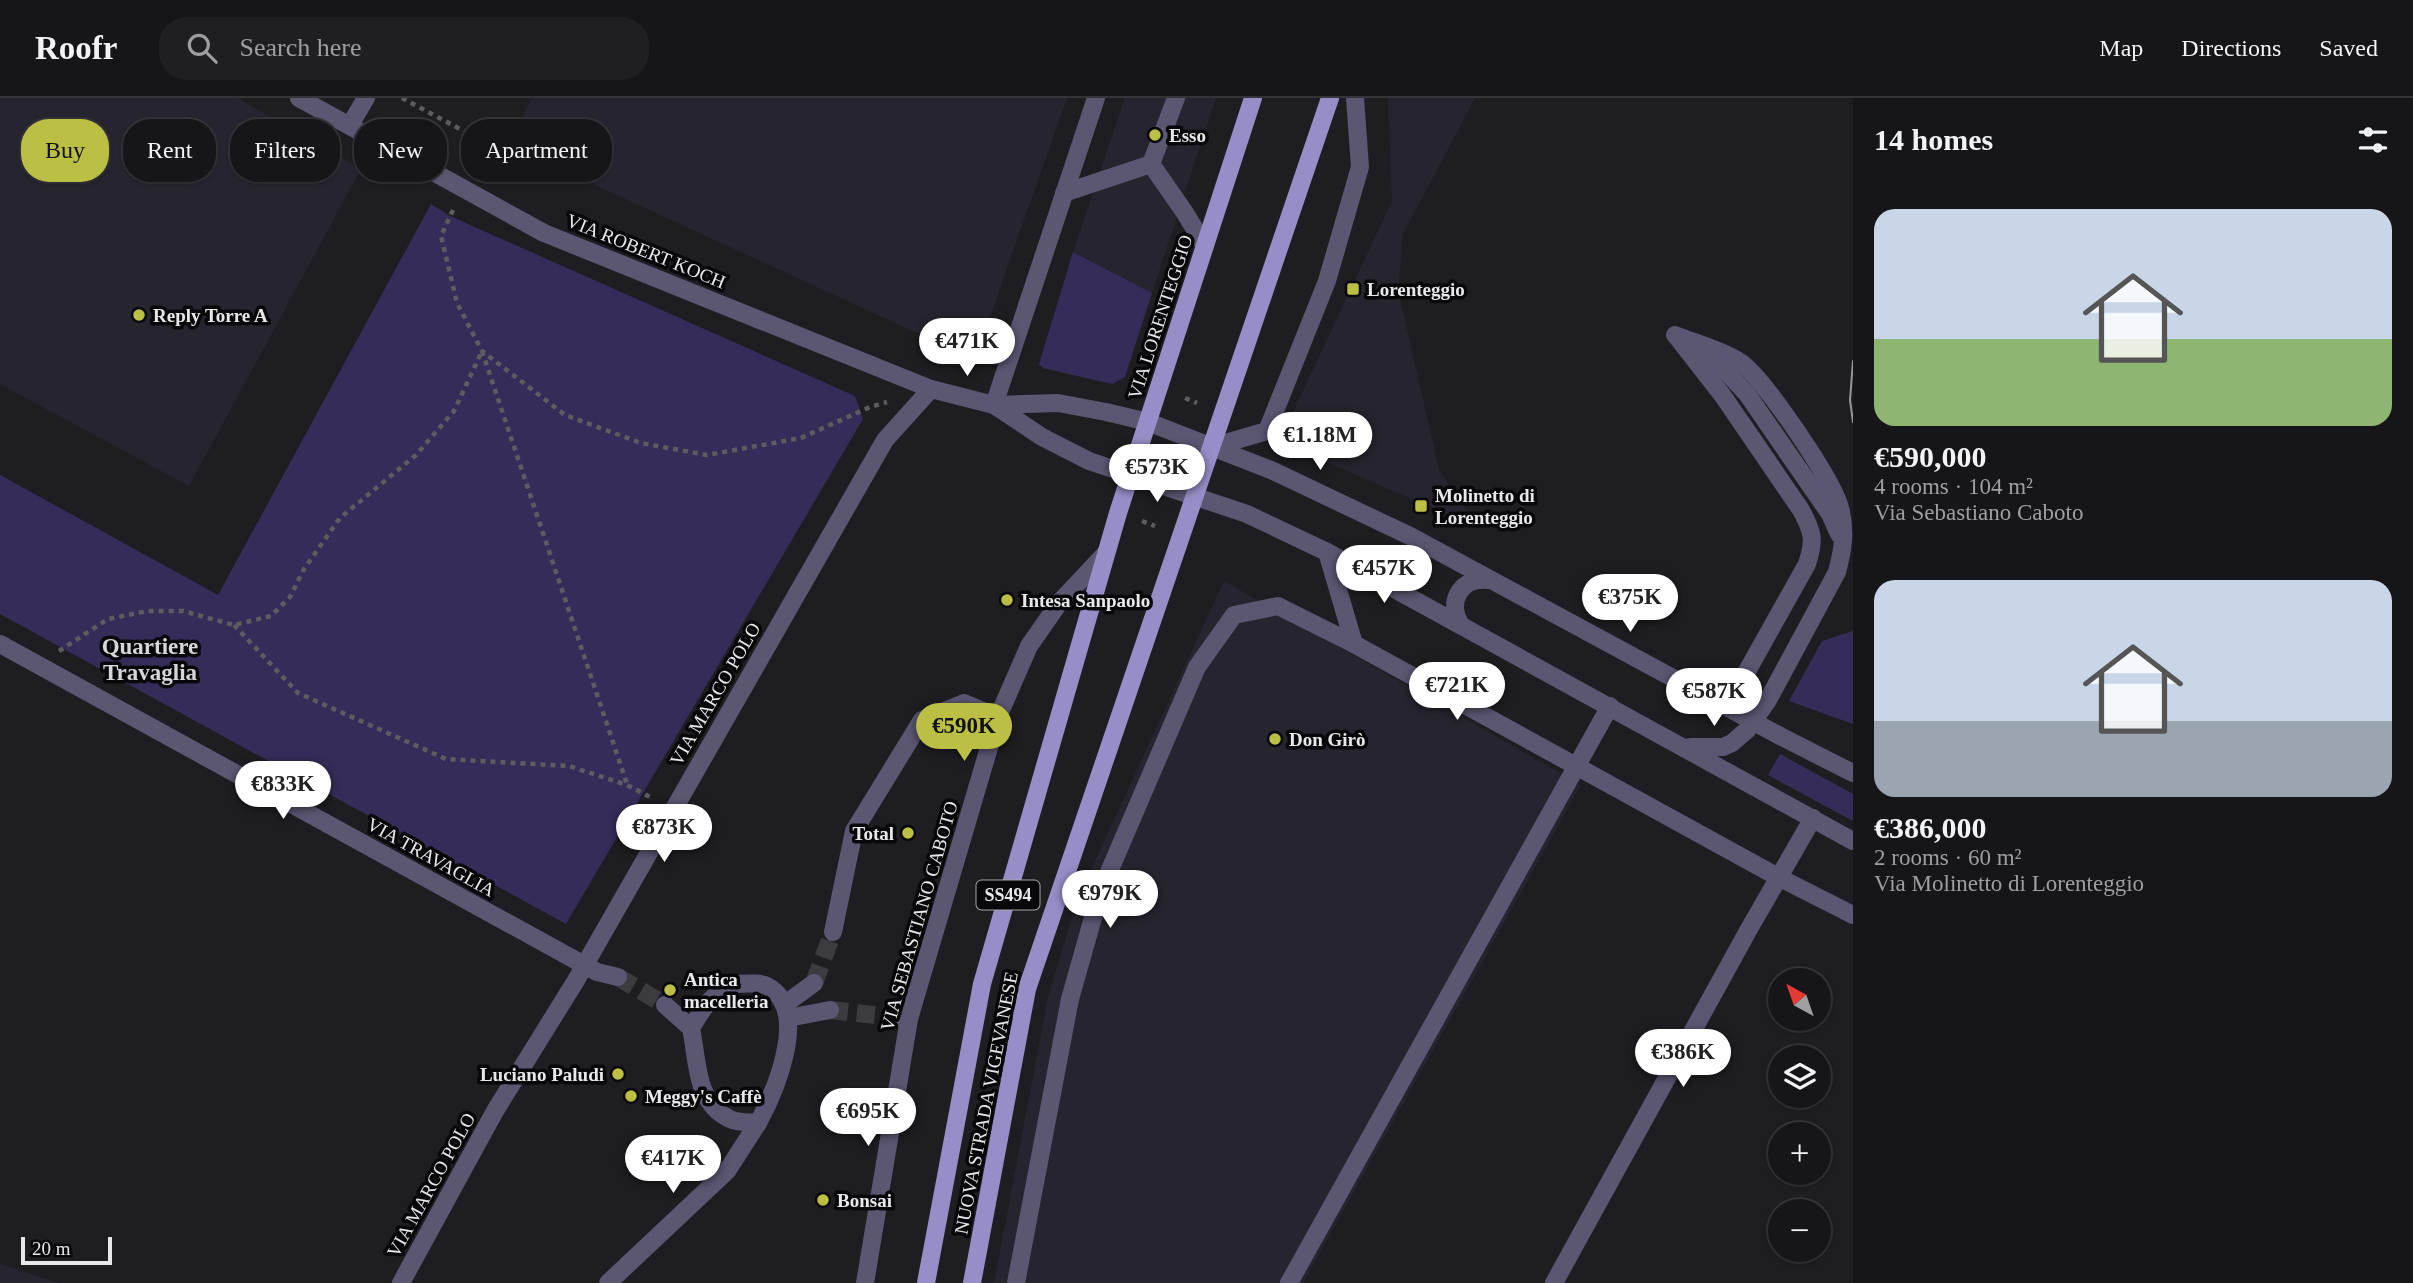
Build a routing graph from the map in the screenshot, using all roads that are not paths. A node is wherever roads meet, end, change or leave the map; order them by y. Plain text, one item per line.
1 (299, 98) edge
2 (366, 98) edge
3 (1096, 98) edge
4 (1176, 98) edge
5 (1253, 98) edge
6 (1329, 98) edge
7 (1355, 98) edge
8 (350, 125) junction
9 (1151, 164) junction
10 (1064, 193) junction
11 (1205, 246) junction
12 (931, 389) junction
13 (994, 405) junction
14 (1148, 422) junction
15 (1212, 447) junction
16 (1130, 475) junction
17 (1195, 496) junction
18 (1327, 552) junction
19 (1106, 553) junction
20 (1488, 580) junction
21 (1460, 624) junction
22 (0, 644) edge
23 (1354, 644) junction
24 (1610, 706) junction
25 (1727, 707) junction
26 (998, 717) junction
27 (1754, 722) junction
28 (1676, 744) junction
29 (1578, 766) junction
30 (1853, 773) edge
31 (1813, 818) junction
32 (1853, 841) edge
33 (1778, 877) junction
34 (1853, 915) edge
35 (833, 932) tunnel mouth
36 (584, 965) junction
37 (618, 977) tunnel mouth
38 (814, 982) tunnel mouth
39 (665, 1005) tunnel mouth
40 (830, 1010) tunnel mouth
41 (786, 1012) junction
42 (691, 1028) junction
43 (758, 1122) junction
44 (401, 1283) edge
45 (608, 1283) edge
46 (865, 1283) edge
47 (926, 1283) edge
48 (972, 1283) edge
49 (1016, 1283) edge
50 (1289, 1283) edge
51 (1555, 1283) edge

1 - 8 street, VIA ROBERT KOCH
2 - 8 street
3 - 10 street
4 - 9 street
5 - 11 main road, VIA LORENTEGGIO
6 - 15 main road
7 - 15 street
8 - 12 street, VIA ROBERT KOCH
9 - 10 street
9 - 11 street
10 - 13 street
11 - 14 main road, VIA LORENTEGGIO
12 - 13 street, VIA ROBERT KOCH
12 - 36 street, VIA MARCO POLO
13 - 14 street, VIA ROBERT KOCH
13 - 16 street, VIA ROBERT KOCH
14 - 15 street, VIA ROBERT KOCH
14 - 16 main road, VIA LORENTEGGIO / SS494
15 - 17 main road, SS494
15 - 20 street, VIA ROBERT KOCH
16 - 17 street
16 - 19 main road, NUOVA STRADA VIGEVANESE / SS494
17 - 18 street
17 - 48 main road, NUOVA STRADA VIGEVANESE / SS494
18 - 21 street
18 - 23 street
19 - 26 street, VIA SEBASTIANO CABOTO
19 - 47 main road, NUOVA STRADA VIGEVANESE / SS494
20 - 21 street
20 - 25 street, VIA ROBERT KOCH
21 - 24 street
22 - 36 street, VIA TRAVAGLIA
23 - 29 street
23 - 49 street
24 - 28 street
24 - 29 street
25 - 27 street, VIA ROBERT KOCH
25 - 27 street
26 - 35 street
26 - 46 street, VIA SEBASTIANO CABOTO
27 - 28 street
27 - 30 street, VIA ROBERT KOCH
28 - 31 street
29 - 33 street
29 - 50 street
31 - 32 street
31 - 33 street
33 - 34 street
33 - 51 street
36 - 37 street, VIA TRAVAGLIA
36 - 44 street, VIA MARCO POLO
38 - 41 street
39 - 42 street
40 - 41 street
41 - 42 street
41 - 43 street
42 - 43 street
43 - 45 street

